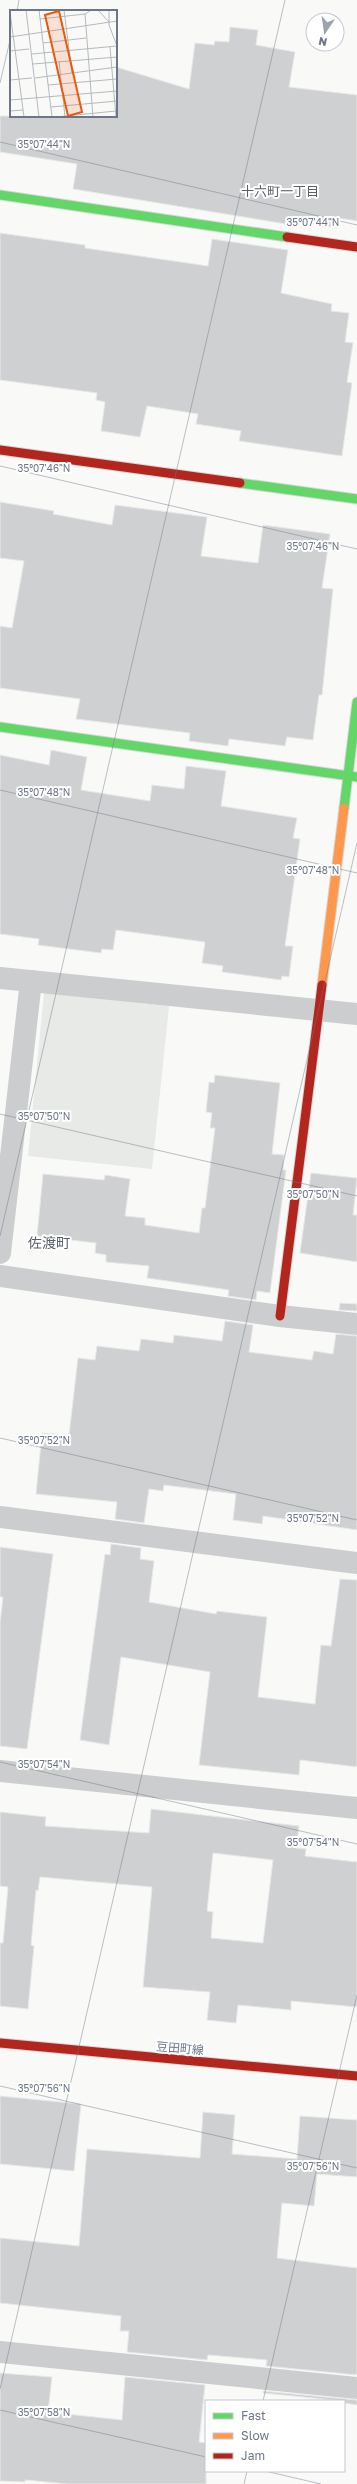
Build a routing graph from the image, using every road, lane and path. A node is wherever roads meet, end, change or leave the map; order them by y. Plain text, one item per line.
1 (0, 195) edge
2 (357, 247) edge
3 (0, 450) edge
4 (357, 499) edge
5 (357, 702) edge
6 (0, 727) edge
7 (353, 776) edge
8 (0, 978) edge
9 (30, 981) junction
10 (320, 1011) junction
11 (357, 1014) edge
12 (0, 1253) edge
13 (0, 1276) edge
14 (280, 1316) junction
15 (357, 1324) edge
16 (0, 1517) edge
17 (357, 1563) edge
18 (0, 1771) edge
19 (357, 1808) edge
20 (0, 2043) edge
21 (357, 2076) edge
22 (0, 2352) edge
23 (357, 2388) edge

1 - 2 street
3 - 4 street
5 - 7 street
6 - 7 street
7 - 10 street
8 - 9 street
9 - 10 street
9 - 12 street
10 - 11 street
10 - 14 street
13 - 14 street
14 - 15 street
16 - 17 street
18 - 19 street
20 - 21 street, 豆田町線
22 - 23 street

